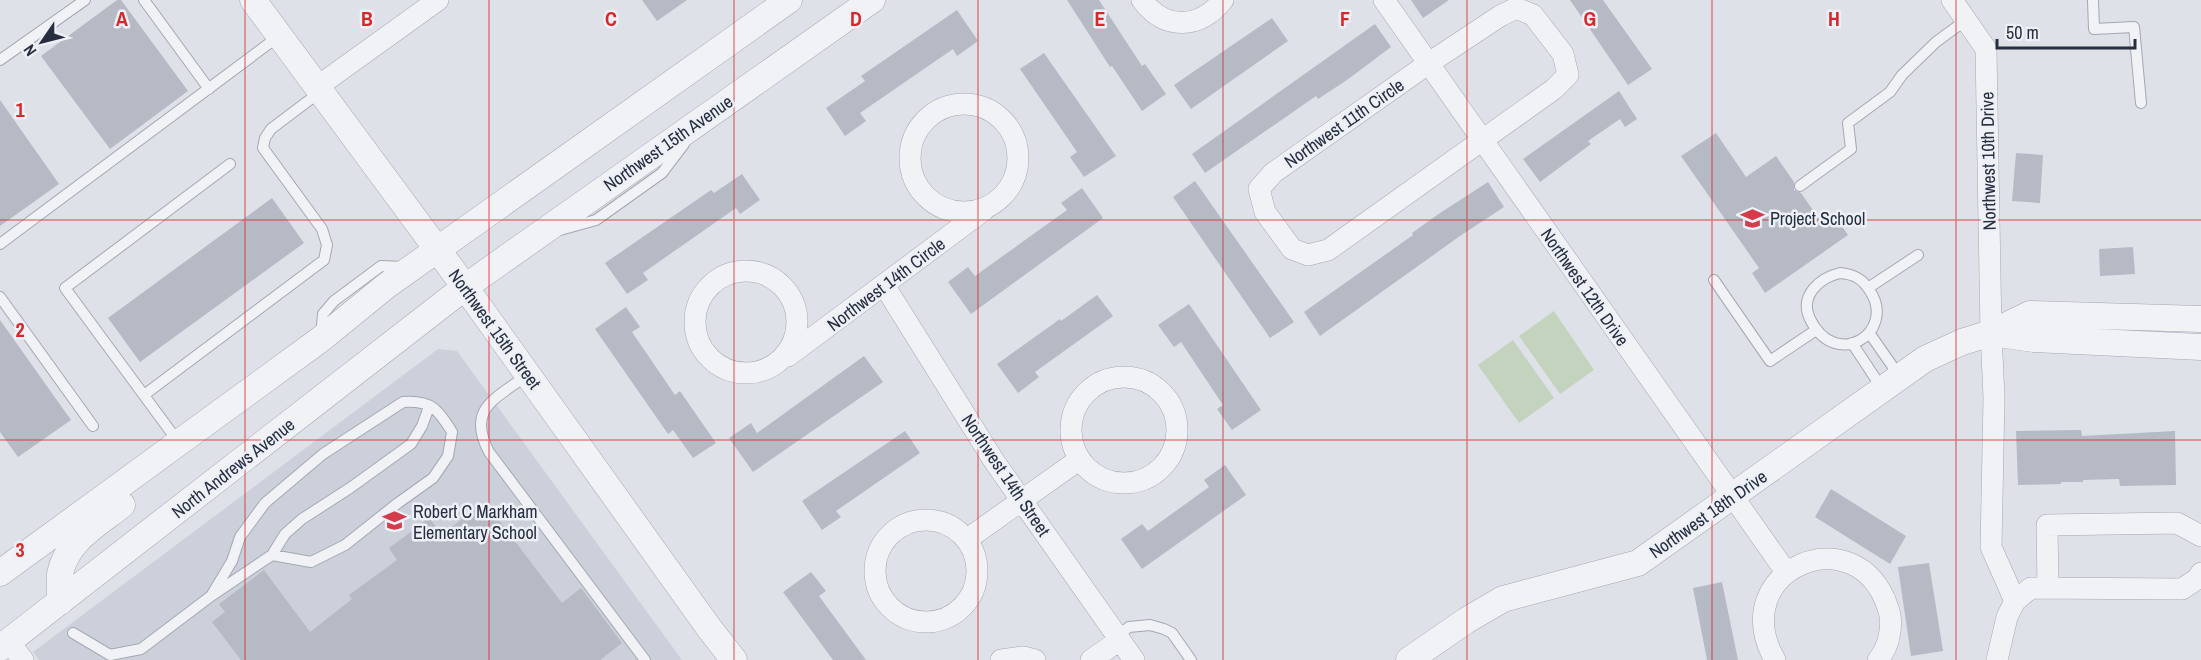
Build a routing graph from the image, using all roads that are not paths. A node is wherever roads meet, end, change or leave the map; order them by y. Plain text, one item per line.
1 (85, 0) edge
2 (144, 0) edge
3 (253, 0) edge
4 (438, 0) edge
5 (789, 0) edge
6 (872, 0) edge
7 (1142, 0) edge
8 (1231, 0) edge
9 (1384, 0) edge
10 (1952, 0) edge
11 (2092, 0) edge
12 (1217, 7) edge
13 (1966, 20) junction
14 (279, 36) junction
15 (0, 60) edge
16 (1429, 63) junction
17 (209, 89) junction
18 (318, 90) junction
19 (2141, 103) dead end
20 (1483, 141) junction
21 (230, 164) dead end
22 (1800, 186) dead end
23 (994, 203) junction
24 (0, 244) edge
25 (438, 250) junction
26 (1918, 255) dead end
27 (1714, 280) dead end
28 (884, 285) junction
29 (465, 286) junction
30 (1868, 288) junction
31 (0, 297) edge
32 (2201, 319) edge
33 (1816, 330) junction
34 (1991, 333) junction
35 (1870, 334) junction
36 (321, 339) junction
37 (1852, 343) junction
38 (2201, 347) edge
39 (777, 364) junction
40 (527, 375) junction
41 (1892, 384) junction
42 (144, 395) junction
43 (429, 407) junction
44 (93, 426) dead end
45 (179, 443) junction
46 (1080, 459) junction
47 (1731, 497) junction
48 (1022, 500) junction
49 (2201, 536) edge
50 (966, 540) junction
51 (272, 555) junction
52 (1786, 572) junction
53 (0, 573) edge
54 (2201, 573) edge
55 (2048, 588) junction
56 (211, 596) junction
57 (2015, 601) junction
58 (60, 602) junction
59 (73, 633) dead end
60 (1119, 638) junction
61 (11, 650) edge
62 (645, 660) edge
63 (734, 660) edge
64 (1001, 660) edge
65 (1035, 660) edge
66 (1091, 660) edge
67 (1134, 660) edge
68 (1191, 660) edge
69 (1409, 660) edge
70 (1775, 660) edge
71 (1878, 660) edge
72 (1997, 660) edge

1 - 15 lane
2 - 17 lane
3 - 14 street, Northwest 15th Street
4 - 18 street
5 - 25 street
6 - 29 street, Northwest 15th Avenue
7 - 12 street
8 - 12 street
9 - 16 street, Northwest 12th Drive
10 - 13 street, Northwest 10th Drive
11 - 19 lane
13 - 22 lane
13 - 34 street, Northwest 10th Drive
14 - 17 lane
14 - 18 street, Northwest 15th Street
16 - 20 street, Northwest 12th Drive
16 - 20 street, Northwest 11th Circle
16 - 20 street, Northwest 11th Circle
17 - 24 lane
18 - 25 street, Northwest 15th Street
18 - 42 lane
20 - 47 street, Northwest 12th Drive
21 - 42 lane
23 - 23 street, Northwest 14th Circle
23 - 28 street, Northwest 14th Circle
25 - 29 street, Northwest 15th Street
25 - 36 street
26 - 30 lane
27 - 33 lane
28 - 39 street, Northwest 14th Circle
28 - 48 street, Northwest 14th Street
29 - 40 street, Northwest 15th Street
29 - 58 street, North Andrews Avenue
30 - 33 lane
30 - 35 lane
31 - 44 lane
32 - 34 street, Northwest 18th Drive
33 - 37 lane
34 - 38 street, Northwest 18th Drive
34 - 41 street, Northwest 18th Drive
34 - 57 street, Northwest 10th Drive
35 - 37 lane
35 - 41 lane
36 - 45 street
36 - 58 street
37 - 41 lane
39 - 39 street, Northwest 14th Circle
40 - 62 lane
40 - 63 street, Northwest 15th Street
41 - 47 street, Northwest 18th Drive
42 - 45 lane
43 - 51 lane
43 - 51 lane
43 - 56 lane
45 - 53 street
46 - 46 street
46 - 48 street
47 - 52 street, Northwest 12th Drive
47 - 69 street, Northwest 18th Drive
48 - 50 street
48 - 60 street, Northwest 14th Street
49 - 55 street
50 - 50 street
51 - 56 lane
52 - 70 street
52 - 71 street
54 - 55 street
55 - 57 street
56 - 59 lane
57 - 72 street
58 - 61 street, North Andrews Avenue
60 - 66 street
60 - 67 street, Northwest 14th Street
60 - 68 lane
64 - 65 street

